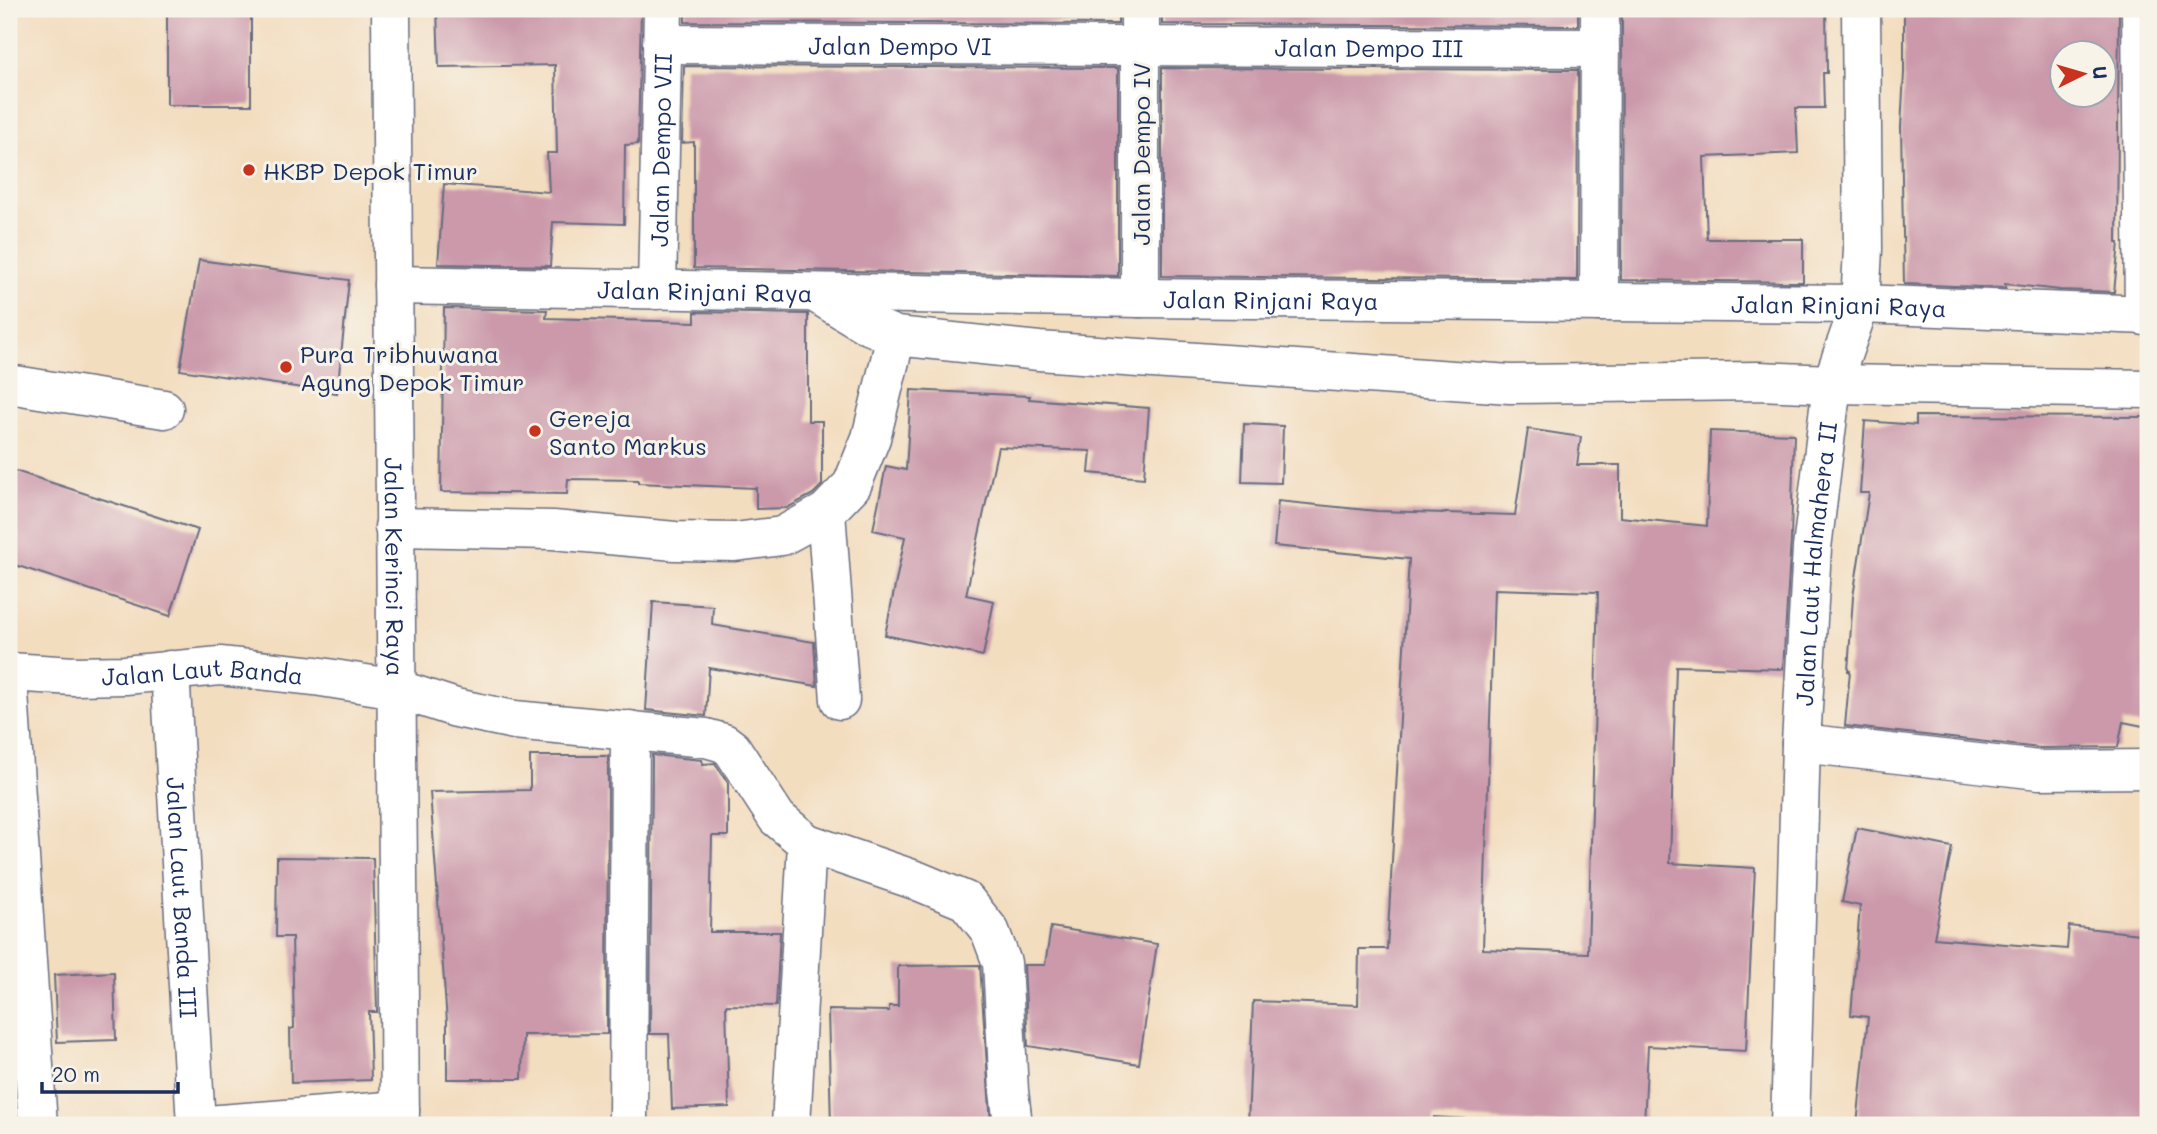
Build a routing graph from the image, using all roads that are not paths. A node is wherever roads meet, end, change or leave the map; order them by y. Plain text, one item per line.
1 (391, 9) edge
2 (1140, 9) edge
3 (1600, 9) edge
4 (1861, 9) edge
5 (2141, 9) edge
6 (662, 27) edge
7 (1140, 46) junction
8 (1600, 48) junction
9 (2145, 81) edge
10 (393, 285) junction
11 (657, 290) junction
12 (815, 293) junction
13 (1140, 298) junction
14 (1599, 302) junction
15 (1860, 304) junction
16 (2146, 316) edge
17 (896, 336) junction
18 (9, 384) edge
19 (1832, 384) junction
20 (2148, 389) edge
21 (164, 410) dead end
22 (826, 512) junction
23 (394, 527) junction
24 (170, 670) junction
25 (9, 672) edge
26 (397, 690) junction
27 (9, 694) edge
28 (840, 700) dead end
29 (630, 730) junction
30 (1801, 743) junction
31 (2148, 769) edge
32 (807, 843) junction
33 (400, 1117) edge
34 (38, 1125) edge
35 (196, 1125) edge
36 (207, 1125) edge
37 (628, 1125) edge
38 (791, 1125) edge
39 (1013, 1125) edge
40 (1790, 1125) edge

1 - 10 street, Jalan Kerinci Raya
2 - 7 street, Jalan Dempo IV
3 - 8 street
4 - 15 street, Jalan Laut Halmahera II
5 - 9 street
6 - 7 street, Jalan Dempo VI
6 - 11 street, Jalan Dempo VII
7 - 8 street, Jalan Dempo III
7 - 13 street, Jalan Dempo IV
8 - 14 street
9 - 16 street
10 - 11 street, Jalan Rinjani Raya
10 - 23 street, Jalan Kerinci Raya
11 - 12 street, Jalan Rinjani Raya
12 - 13 street, Jalan Rinjani Raya
12 - 17 street
13 - 14 street, Jalan Rinjani Raya
14 - 15 street, Jalan Rinjani Raya
15 - 16 street, Jalan Rinjani Raya
15 - 19 street, Jalan Laut Halmahera II
17 - 19 street
17 - 22 street
18 - 21 street
19 - 20 street
19 - 30 street, Jalan Laut Halmahera II
22 - 23 street
22 - 28 street
23 - 26 street, Jalan Kerinci Raya
24 - 25 street, Jalan Laut Banda
24 - 26 street, Jalan Laut Banda
24 - 35 street, Jalan Laut Banda III
26 - 29 street, Jalan Laut Banda
26 - 33 street, Jalan Kerinci Raya
27 - 34 street
29 - 32 street, Jalan Laut Banda
29 - 37 street
30 - 31 street
30 - 40 street, Jalan Laut Halmahera II
32 - 38 street
32 - 39 street
33 - 36 street

